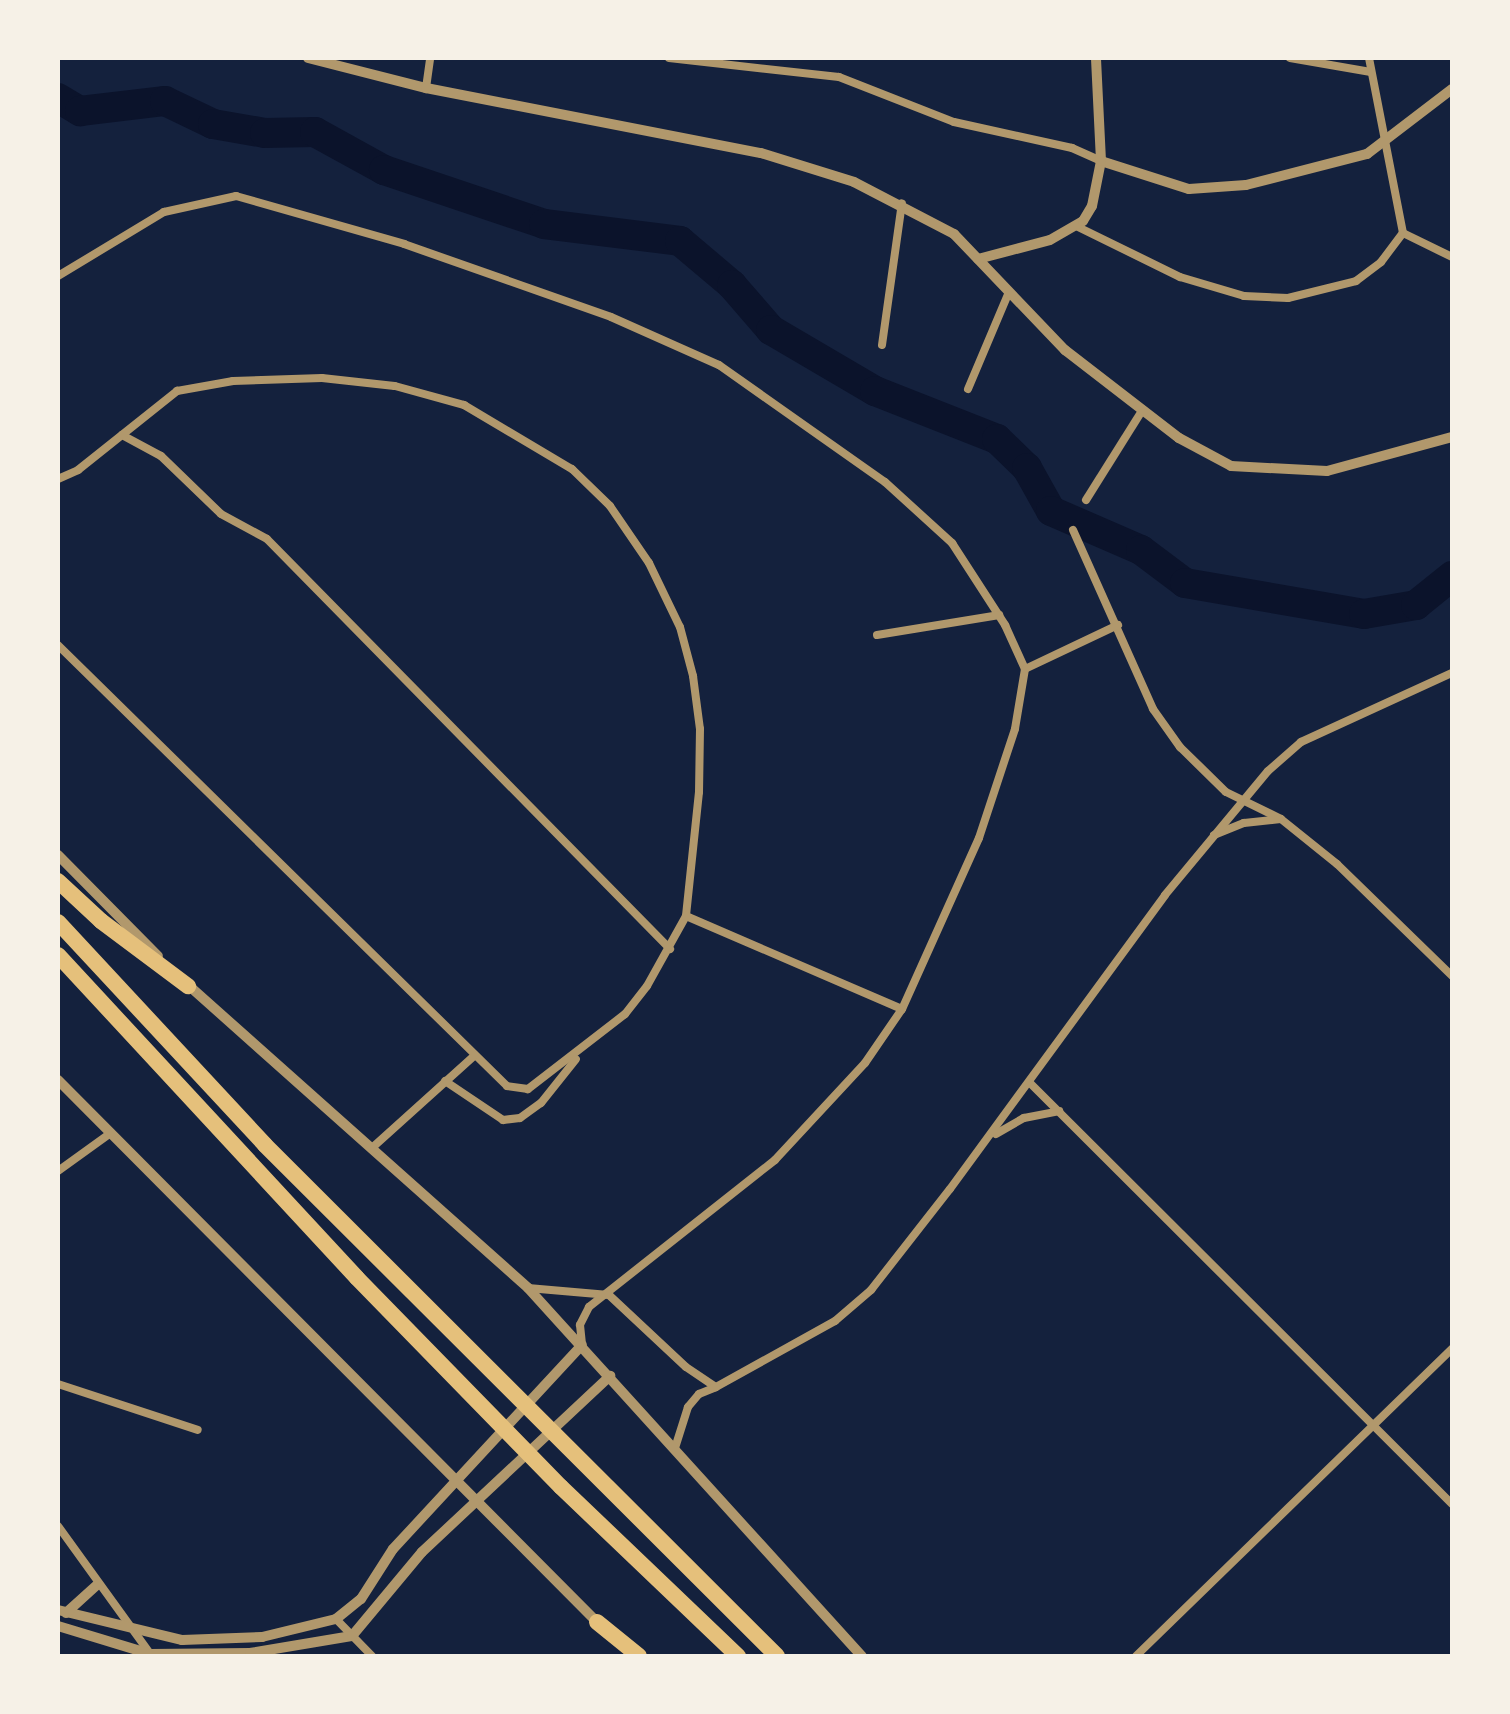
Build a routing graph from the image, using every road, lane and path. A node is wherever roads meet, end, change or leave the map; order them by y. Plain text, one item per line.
1 (308, 58) edge
2 (430, 58) edge
3 (669, 58) edge
4 (1096, 58) edge
5 (1290, 58) edge
6 (1369, 58) edge
7 (1371, 72) junction
8 (426, 88) junction
9 (1452, 89) edge
10 (1385, 140) junction
11 (1101, 161) junction
12 (902, 203) junction
13 (1076, 226) junction
14 (1403, 233) junction
15 (1452, 257) edge
16 (978, 259) junction
17 (58, 276) edge
18 (1009, 292) junction
19 (882, 345) dead end
20 (968, 389) dead end
21 (1143, 409) junction
22 (122, 435) junction
23 (1452, 437) edge
24 (58, 479) edge
25 (1086, 500) dead end
26 (1073, 530) dead end
27 (999, 615) junction
28 (1118, 625) junction
29 (877, 635) dead end
30 (58, 645) edge
31 (1025, 669) junction
32 (1452, 673) edge
33 (1243, 797) junction
34 (1281, 819) junction
35 (1210, 837) junction
36 (58, 855) edge
37 (58, 881) edge
38 (686, 916) junction
39 (58, 922) edge
40 (670, 949) junction
41 (58, 955) edge
42 (1452, 976) edge
43 (188, 986) junction
44 (902, 1009) junction
45 (582, 1052) junction
46 (475, 1055) junction
47 (58, 1080) edge
48 (445, 1081) junction
49 (1031, 1084) junction
50 (1059, 1111) junction
51 (108, 1135) junction
52 (989, 1138) junction
53 (373, 1147) junction
54 (58, 1171) edge
55 (528, 1288) junction
56 (609, 1295) junction
57 (582, 1345) junction
58 (1452, 1349) edge
59 (610, 1376) junction
60 (58, 1384) edge
61 (716, 1387) junction
62 (1370, 1424) junction
63 (198, 1430) dead end
64 (675, 1448) junction
65 (458, 1479) junction
66 (480, 1500) junction
67 (1452, 1504) edge
68 (58, 1526) edge
69 (98, 1584) junction
70 (62, 1612) edge
71 (336, 1619) junction
72 (597, 1622) junction
73 (58, 1626) edge
74 (134, 1633) junction
75 (352, 1636) junction
76 (151, 1655) edge
77 (1139, 1655) edge
78 (372, 1656) edge
79 (631, 1656) edge
80 (639, 1656) edge
81 (738, 1656) edge
82 (777, 1656) edge
83 (862, 1656) edge

1 - 8 street
2 - 8 street
3 - 11 street
4 - 11 street
5 - 7 street
6 - 7 street
7 - 10 street
8 - 12 street
9 - 10 street
10 - 11 street
10 - 14 street
11 - 13 street
12 - 16 street
12 - 19 street
13 - 14 street
13 - 16 street
14 - 15 street
16 - 18 street
17 - 27 street
18 - 20 street
18 - 21 street
21 - 23 street
21 - 25 street
22 - 24 street
22 - 38 street
22 - 40 street
26 - 28 street
27 - 29 street
27 - 31 street
28 - 31 street
28 - 33 street
30 - 46 street
31 - 44 street
32 - 33 street
33 - 34 street
33 - 35 street
34 - 35 street
34 - 42 street
35 - 49 street
36 - 43 street
37 - 43 highway
38 - 40 street
38 - 44 street
39 - 82 highway
40 - 45 street
41 - 81 highway
43 - 53 street
44 - 56 street
45 - 46 street
45 - 48 street
46 - 48 street
47 - 51 street
48 - 53 street
49 - 50 street
49 - 52 street
50 - 52 street
50 - 62 street
51 - 54 street
51 - 65 street
52 - 61 street
53 - 55 street
55 - 56 street
55 - 57 street
56 - 57 street
56 - 61 street
57 - 59 street
57 - 65 street
58 - 62 street
59 - 64 street
59 - 66 street
60 - 63 street
61 - 64 street
62 - 67 street
62 - 77 street
64 - 83 street
65 - 66 street
65 - 71 street
66 - 72 street
66 - 75 street
68 - 69 street
69 - 70 street
69 - 74 street
70 - 74 street
71 - 74 street
71 - 75 street
72 - 79 street
72 - 80 highway
73 - 76 street
74 - 76 street
75 - 76 street
75 - 78 street

